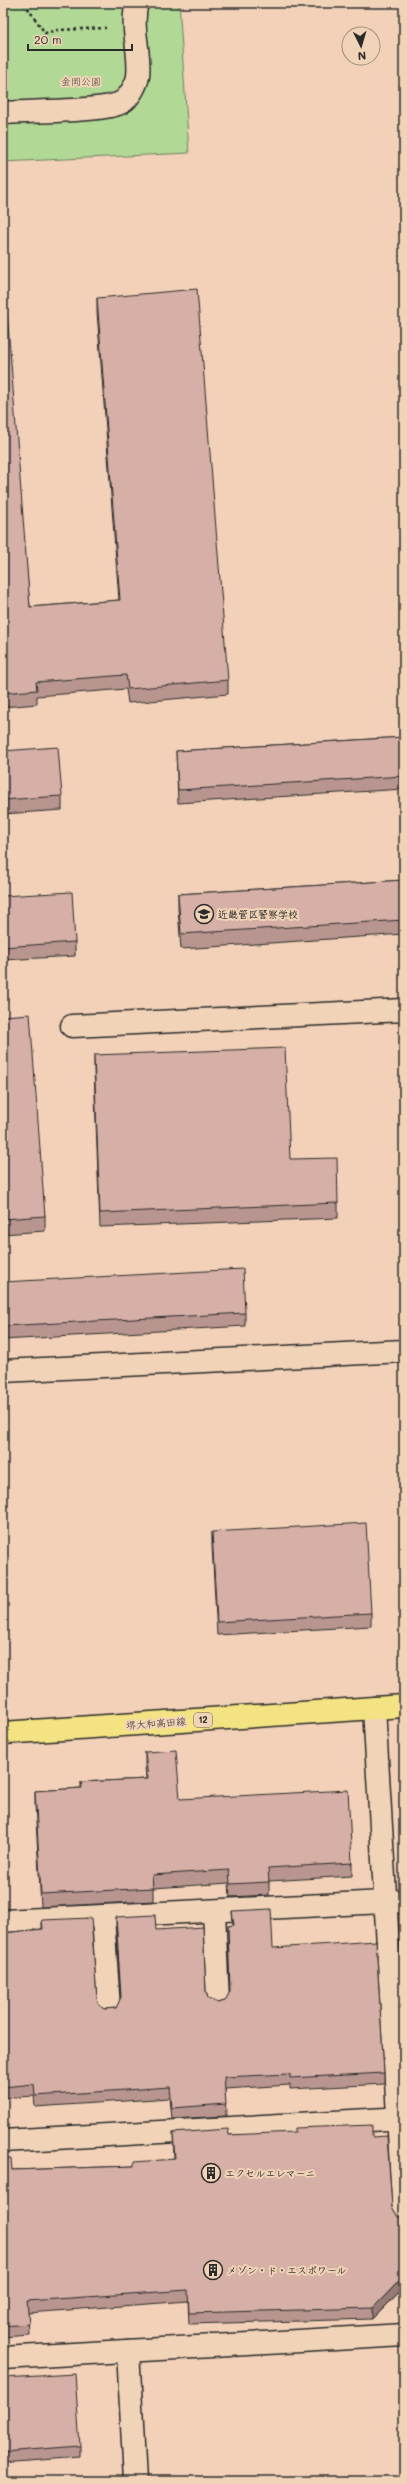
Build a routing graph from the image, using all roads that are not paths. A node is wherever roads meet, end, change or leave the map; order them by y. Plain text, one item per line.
1 (137, 3) edge
2 (3, 113) edge
3 (404, 1010) edge
4 (72, 1026) dead end
5 (404, 1351) edge
6 (3, 1370) edge
7 (404, 1706) edge
8 (374, 1708) junction
9 (3, 1733) edge
10 (395, 1901) edge
11 (214, 1910) junction
12 (103, 1916) junction
13 (3, 1921) edge
14 (218, 2002) edge
15 (109, 2009) edge
16 (401, 2119) edge
17 (3, 2141) edge
18 (404, 2217) edge
19 (404, 2335) edge
20 (128, 2351) junction
21 (3, 2358) edge
22 (135, 2481) edge

1 - 2 street
3 - 4 street
5 - 6 street
7 - 8 main road, 堺大和高田線 / 12
8 - 9 main road, 堺大和高田線 / 12
8 - 10 street
10 - 11 street
10 - 16 street
11 - 12 street
11 - 14 street
12 - 13 street
12 - 15 street
16 - 17 street
16 - 18 street
19 - 20 street
20 - 21 street
20 - 22 street

